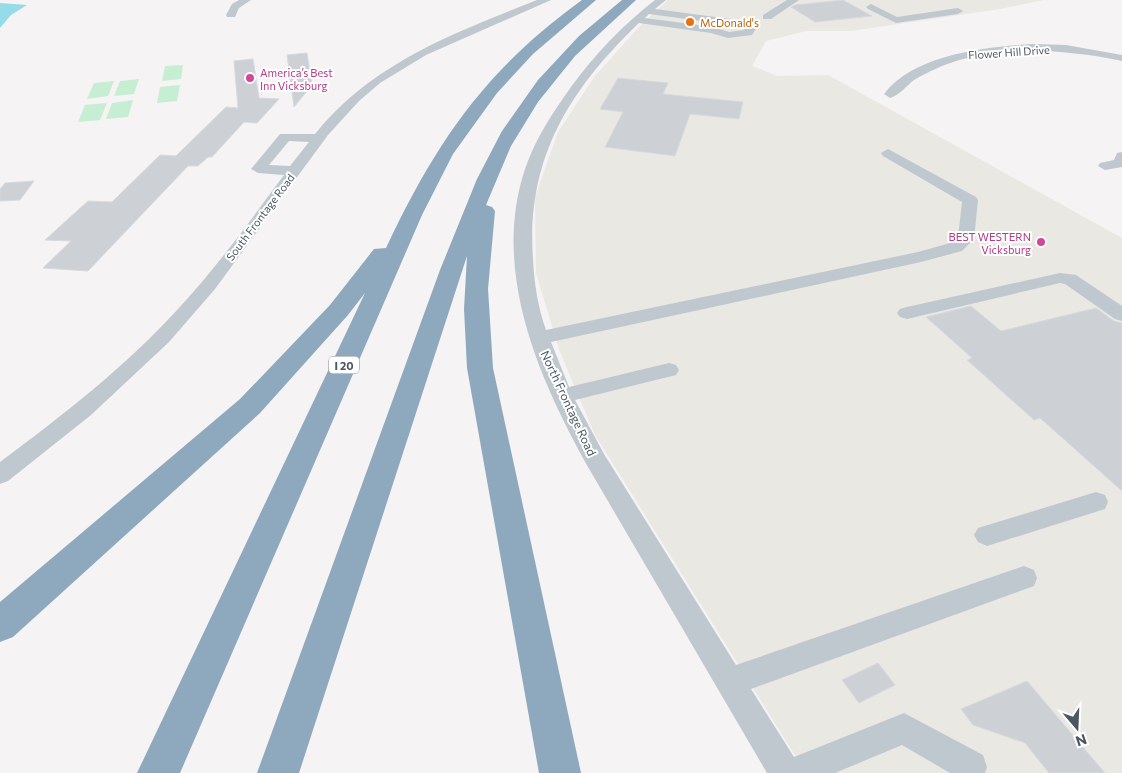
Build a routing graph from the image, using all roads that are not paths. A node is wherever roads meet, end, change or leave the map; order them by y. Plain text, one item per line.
1 (246, 0) edge
2 (546, 0) edge
3 (590, 0) edge
4 (794, 0) edge
5 (871, 7) dead end
6 (644, 8) edge
7 (958, 11) dead end
8 (230, 15) dead end
9 (767, 17) dead end
10 (1122, 58) edge
11 (890, 94) dead end
12 (318, 138) junction
13 (888, 153) dead end
14 (1122, 156) edge
15 (496, 157) junction
16 (1105, 166) dead end
17 (295, 171) junction
18 (412, 215) junction
19 (908, 313) dead end
20 (1122, 316) edge
21 (539, 337) junction
22 (669, 370) dead end
23 (563, 396) junction
24 (0, 475) edge
25 (1096, 502) dead end
26 (987, 535) dead end
27 (1024, 578) dead end
28 (0, 625) edge
29 (730, 682) junction
30 (971, 767) dead end
31 (158, 773) edge
32 (278, 773) edge
33 (560, 773) edge
34 (785, 773) edge
35 (795, 773) edge

1 - 8 street
2 - 12 street, South Frontage Road
3 - 18 highway, I 20
4 - 9 street
5 - 7 street
6 - 6 street
6 - 15 highway
6 - 21 street, North Frontage Road
10 - 11 street, Flower Hill Drive
12 - 17 street, South Frontage Road
12 - 17 street
13 - 21 street
14 - 16 street
15 - 32 highway
15 - 33 highway
17 - 24 street, South Frontage Road
18 - 28 highway
18 - 31 highway, I 20
19 - 20 street
21 - 23 street, North Frontage Road
22 - 23 street
23 - 29 street, North Frontage Road
25 - 26 street
27 - 29 street
29 - 34 street, North Frontage Road
30 - 35 street

